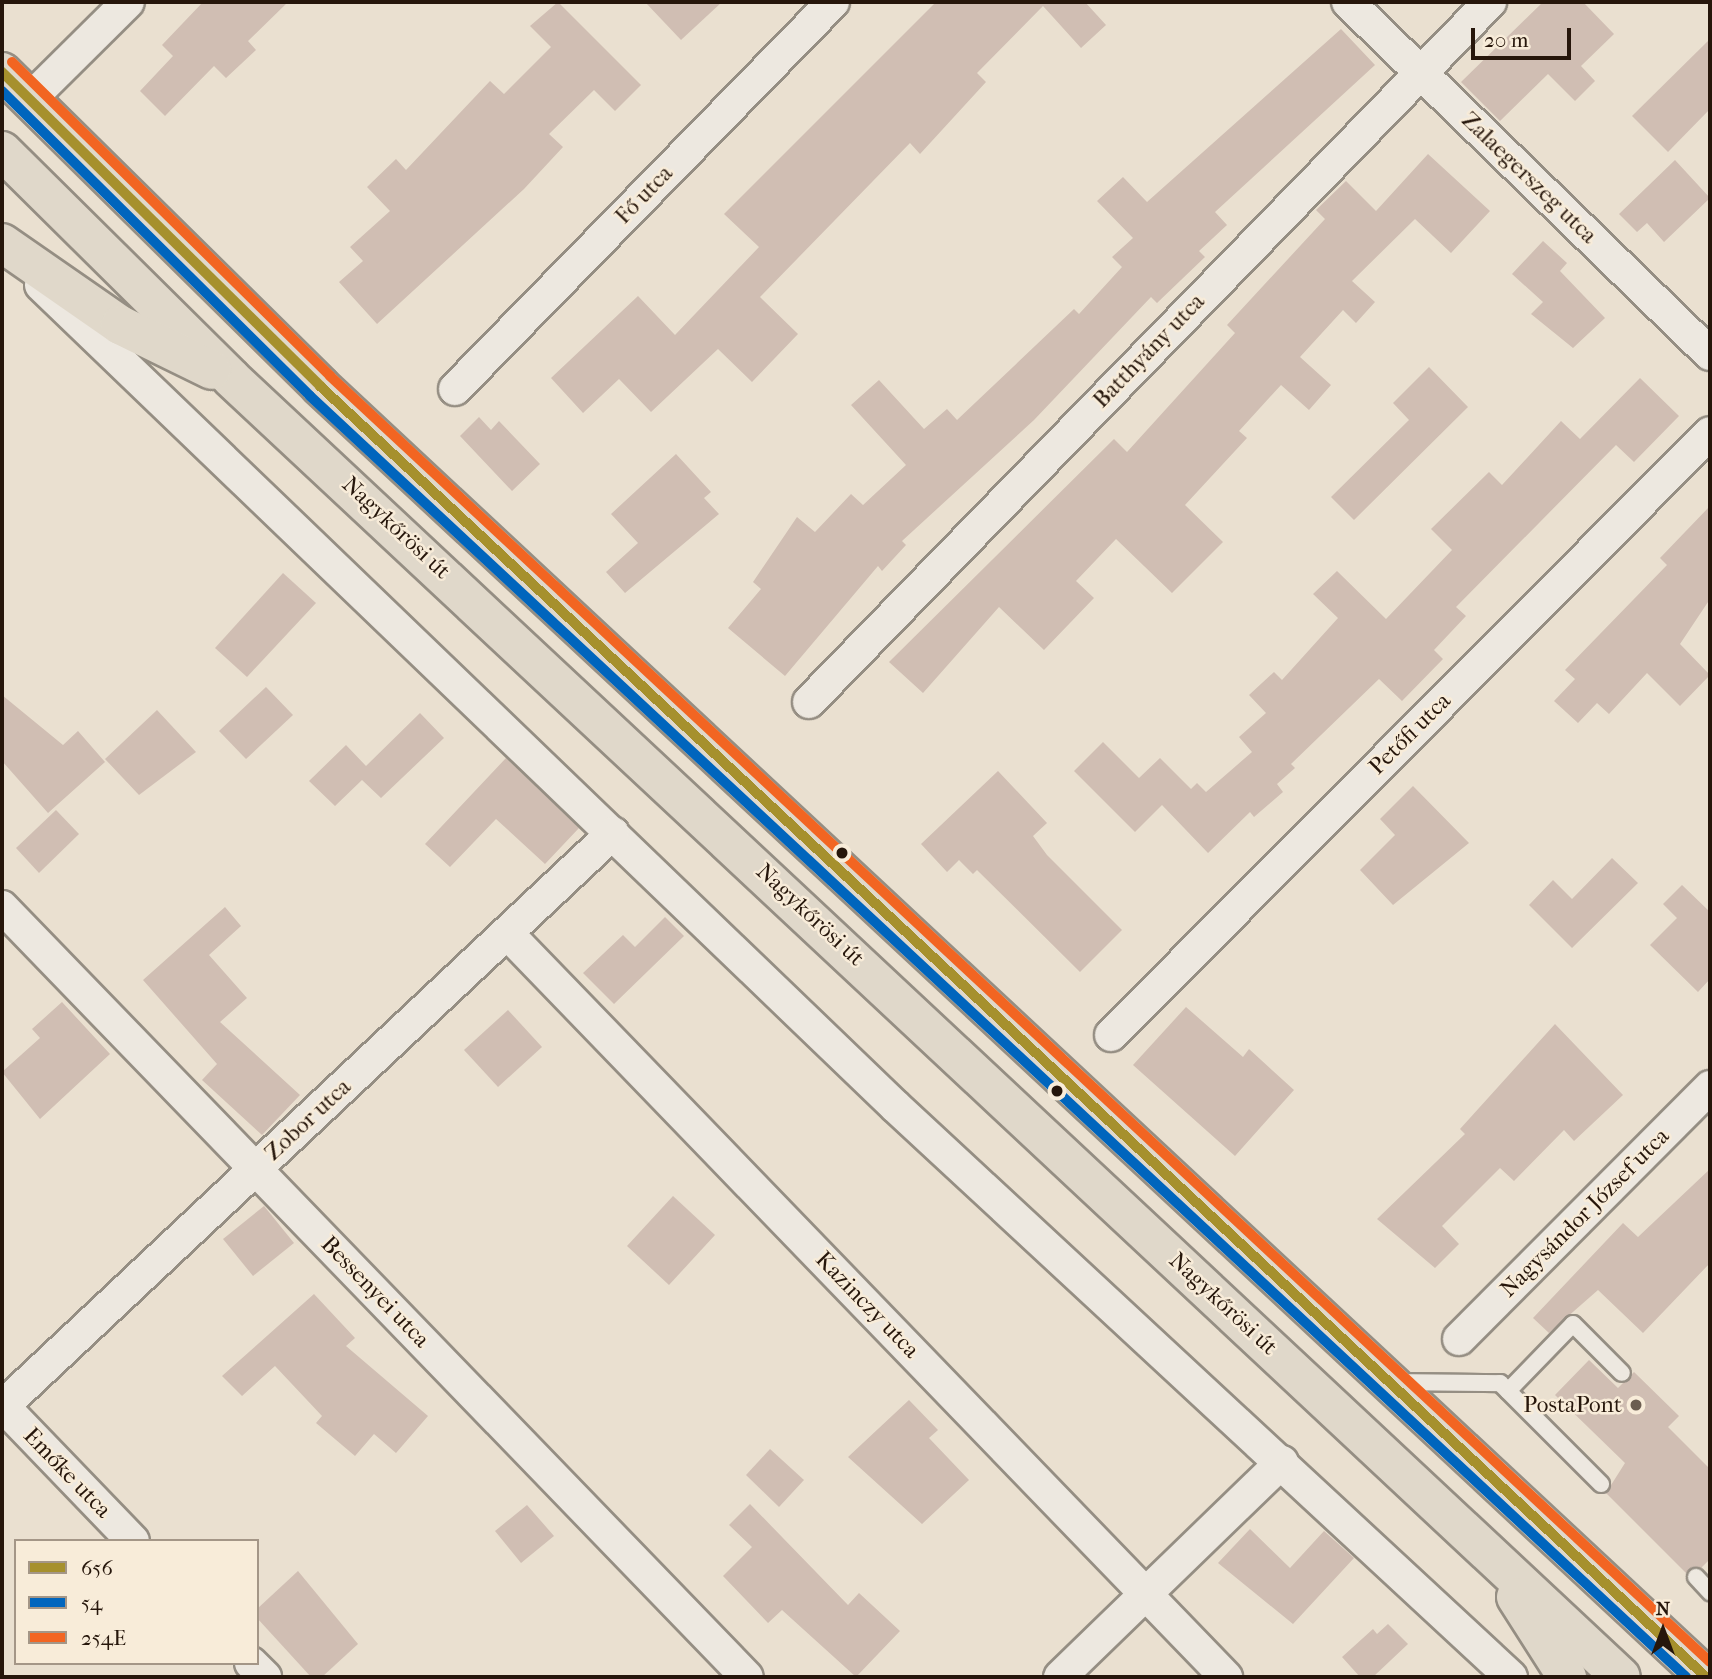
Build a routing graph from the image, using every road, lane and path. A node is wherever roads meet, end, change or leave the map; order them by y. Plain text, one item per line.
1 (128, 2) edge
2 (833, 2) edge
3 (1348, 2) edge
4 (1490, 2) edge
5 (2, 72) edge
6 (1419, 72) junction
7 (29, 100) junction
8 (2, 151) edge
9 (2, 246) edge
10 (1710, 354) edge
11 (231, 378) junction
12 (455, 389) dead end
13 (1710, 433) edge
14 (809, 702) dead end
15 (613, 833) junction
16 (2, 907) edge
17 (507, 933) junction
18 (1111, 1035) dead end
19 (1710, 1087) edge
20 (256, 1168) junction
21 (1459, 1339) dead end
22 (1622, 1373) dead end
23 (1391, 1382) junction
24 (1508, 1391) junction
25 (2, 1406) edge
26 (1282, 1462) junction
27 (1601, 1484) dead end
28 (131, 1539) edge
29 (1483, 1545) junction
30 (1696, 1577) dead end
31 (1710, 1592) edge
32 (1146, 1594) junction
33 (747, 1677) edge
34 (1060, 1677) edge
35 (1226, 1677) edge
36 (1511, 1677) edge
37 (1567, 1677) edge
38 (1621, 1677) edge
39 (1706, 1677) edge

1 - 7 street
2 - 12 street, Fő utca
3 - 6 street, Zalaegerszeg utca
4 - 6 street, Batthyány utca
5 - 7 main road
6 - 10 street, Zalaegerszeg utca
6 - 14 street, Batthyány utca
7 - 23 main road
8 - 11 main road, Nagykőrösi út
9 - 11 main road
9 - 15 street
11 - 29 main road, Nagykőrösi út
13 - 18 street, Petőfi utca
15 - 17 street, Zobor utca
15 - 26 street
16 - 20 street, Bessenyei utca
17 - 20 street, Zobor utca
17 - 32 street, Kazinczy utca
19 - 21 street, Nagysándor József utca
20 - 25 street, Zobor utca
20 - 33 street, Bessenyei utca
22 - 24 lane
23 - 24 lane
23 - 39 main road
24 - 27 lane
25 - 28 street, Emőke utca
26 - 32 street
26 - 36 street
29 - 37 main road
29 - 38 main road, Nagykőrösi út
30 - 31 lane
32 - 34 street
32 - 35 street, Kazinczy utca

